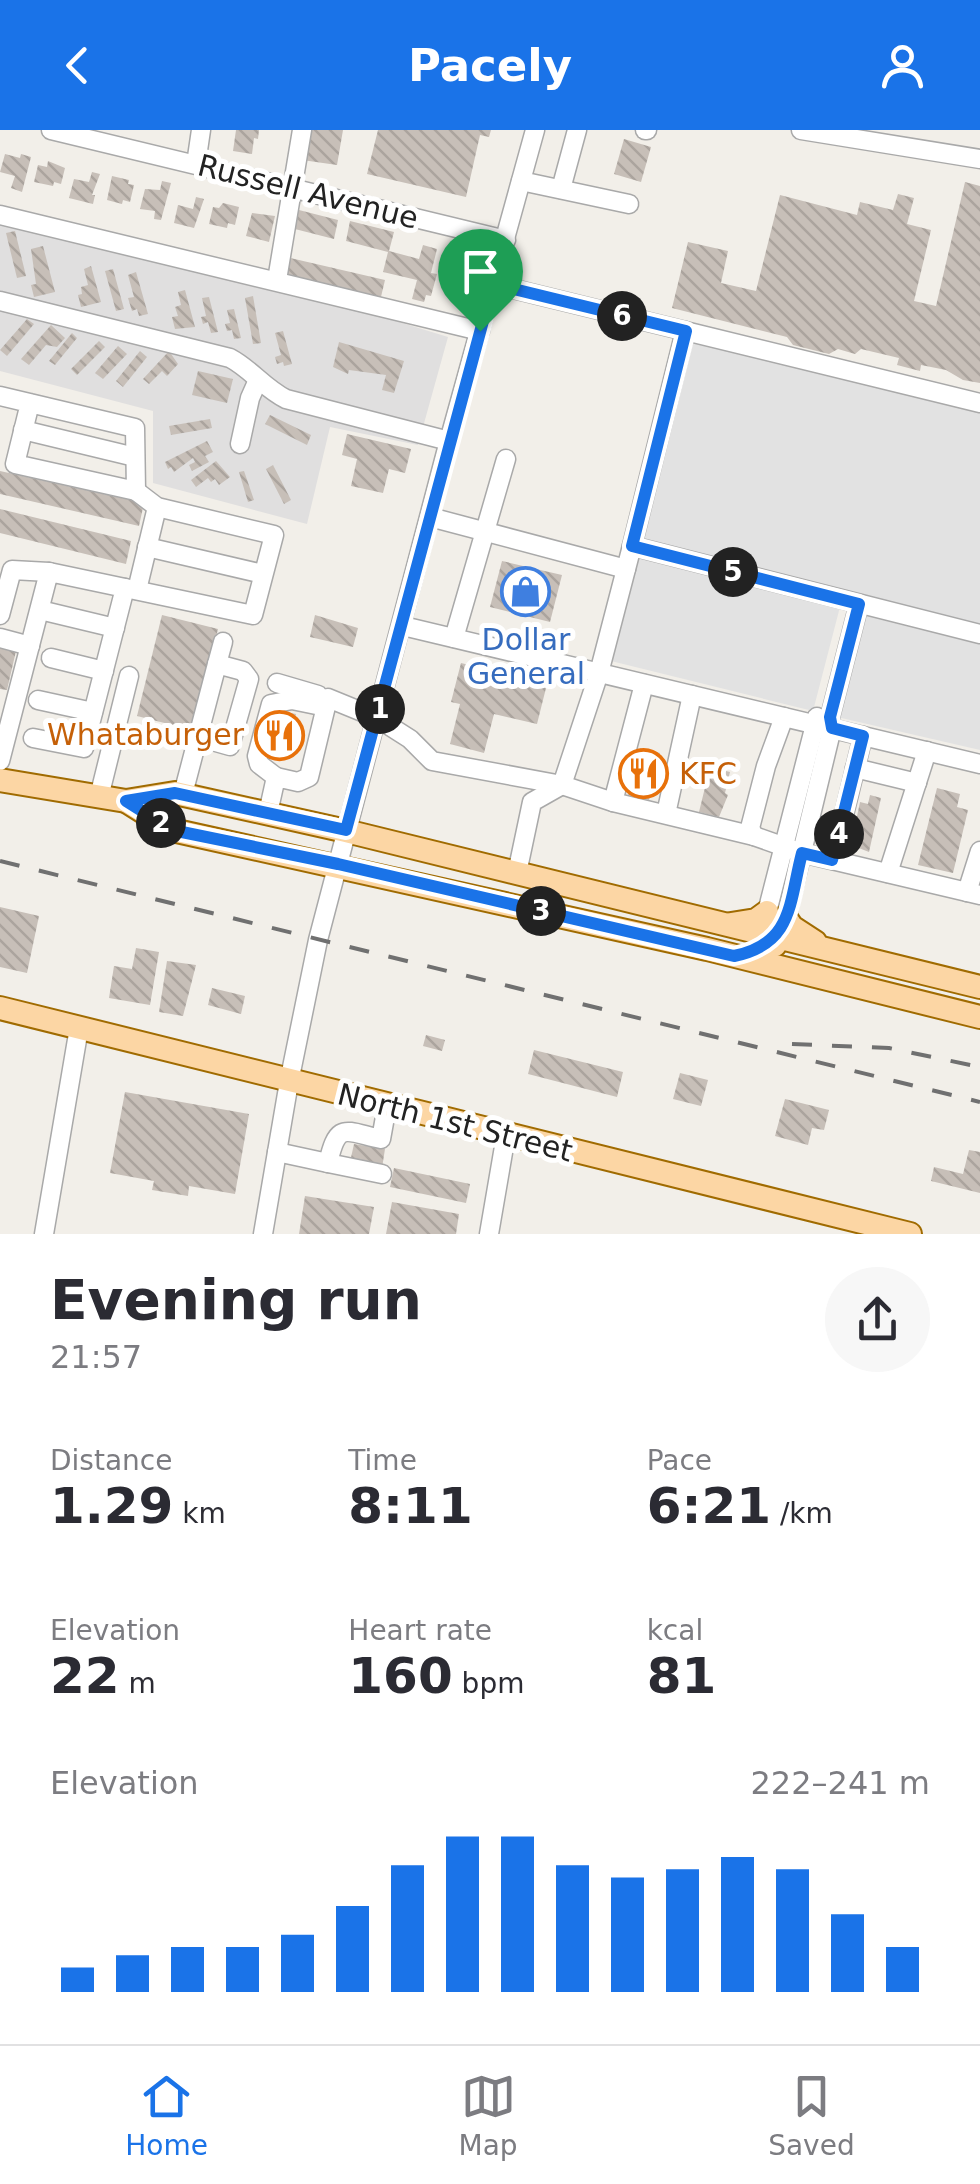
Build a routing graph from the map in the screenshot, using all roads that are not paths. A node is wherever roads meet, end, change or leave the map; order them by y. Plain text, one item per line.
1 (51, 130) edge
2 (201, 130) edge
3 (302, 130) edge
4 (535, 130) edge
5 (578, 130) edge
6 (801, 130) edge
7 (106, 136) edge
8 (980, 160) edge
9 (196, 164) junction
10 (521, 181) junction
11 (293, 188) junction
12 (561, 189) junction
13 (629, 204) dead end
14 (0, 214) edge
15 (506, 240) junction
16 (277, 280) junction
17 (493, 284) junction
18 (0, 301) edge
19 (480, 331) junction
20 (686, 331) junction
21 (258, 380) junction
22 (0, 396) edge
23 (30, 403) junction
24 (980, 403) edge
25 (24, 430) junction
26 (449, 440) junction
27 (240, 444) dead end
28 (135, 457) junction
29 (506, 459) dead end
30 (136, 491) junction
31 (157, 506) junction
32 (430, 517) junction
33 (486, 532) junction
34 (632, 546) junction
35 (147, 547) junction
36 (626, 568) junction
37 (49, 572) junction
38 (264, 574) junction
39 (131, 589) junction
40 (853, 602) junction
41 (40, 610) junction
42 (0, 615) edge
43 (403, 626) junction
44 (115, 628) junction
45 (980, 634) edge
46 (0, 638) edge
47 (454, 638) junction
48 (223, 642) dead end
49 (30, 646) junction
50 (51, 658) dead end
51 (217, 664) junction
52 (104, 671) junction
53 (599, 673) junction
54 (130, 676) dead end
55 (276, 683) dead end
56 (644, 684) junction
57 (692, 695) junction
58 (38, 700) dead end
59 (327, 702) junction
60 (93, 712) junction
61 (784, 717) junction
62 (377, 718) junction
63 (822, 726) junction
64 (4, 728) edge
65 (863, 736) junction
66 (198, 737) junction
67 (33, 738) dead end
68 (927, 751) junction
69 (0, 761) edge
70 (980, 764) edge
71 (855, 768) junction
72 (276, 778) junction
73 (0, 780) edge
74 (917, 783) junction
75 (562, 785) junction
76 (183, 794) junction
77 (99, 797) junction
78 (126, 801) junction
79 (613, 802) junction
80 (268, 813) junction
81 (666, 814) junction
82 (346, 830) junction
83 (754, 836) junction
84 (783, 847) junction
85 (980, 851) edge
86 (802, 853) junction
87 (832, 860) junction
88 (338, 864) junction
89 (518, 873) junction
90 (888, 873) junction
91 (974, 893) edge
92 (775, 928) junction
93 (734, 956) junction
94 (790, 969) junction
95 (980, 988) edge
96 (0, 1008) edge
97 (980, 1017) edge
98 (78, 1028) junction
99 (289, 1082) junction
100 (377, 1103) junction
101 (506, 1135) junction
102 (277, 1152) junction
103 (328, 1162) junction
104 (382, 1174) dead end
105 (849, 1228) edge
106 (44, 1234) edge
107 (263, 1234) edge
108 (489, 1234) edge
109 (910, 1234) edge

1 - 7 street, Russell Avenue
2 - 9 street
3 - 11 street
4 - 10 street
5 - 12 street
6 - 8 street
7 - 9 street, Russell Avenue
9 - 11 street, Russell Avenue
10 - 12 street
10 - 15 street
11 - 15 street, Russell Avenue
11 - 16 street
12 - 13 street
14 - 16 street
15 - 17 street
16 - 19 street
17 - 19 street
17 - 20 street
18 - 21 street
19 - 26 street
20 - 24 street
20 - 34 street
21 - 26 street
21 - 27 street
22 - 23 street
23 - 25 street
23 - 28 street
25 - 28 street
25 - 30 street
26 - 32 street
28 - 30 street
29 - 33 street
30 - 31 street
31 - 35 street
31 - 38 street
32 - 33 street
32 - 43 street
33 - 36 street
33 - 47 street
34 - 36 street
34 - 40 street
35 - 38 street
35 - 39 street
36 - 53 street
37 - 39 street
37 - 41 street
37 - 42 street
38 - 39 street
39 - 44 street
40 - 45 street
40 - 63 street
41 - 44 street
41 - 49 street
43 - 47 street
43 - 62 street
44 - 52 street
46 - 49 street
47 - 53 street
48 - 51 street
49 - 64 street
50 - 52 street
51 - 66 street
51 - 66 street
52 - 60 street
53 - 56 street
53 - 75 street
54 - 77 street
55 - 59 street
56 - 57 street
56 - 79 street
57 - 61 street
57 - 81 street
58 - 60 street
59 - 62 street
59 - 72 street
59 - 72 street
60 - 67 street
61 - 63 street
61 - 83 street
62 - 75 street
62 - 82 street
63 - 65 street
63 - 84 street
63 - 86 street
64 - 69 street
65 - 68 street
65 - 71 street
66 - 76 street
68 - 70 street
68 - 74 street
71 - 74 street
71 - 87 street
72 - 80 street
73 - 77 main road
74 - 90 street
75 - 79 street
75 - 89 street
76 - 78 main road
76 - 80 main road
77 - 78 main road
78 - 88 main road
79 - 81 street
80 - 82 main road
81 - 83 street
82 - 88 street
82 - 89 main road
83 - 84 street
84 - 86 street
84 - 92 street
85 - 91 street
86 - 87 street
86 - 92 street
87 - 90 street
88 - 93 main road
88 - 99 street
89 - 92 main road
90 - 91 street
92 - 93 main road
92 - 94 main road
92 - 95 main road
93 - 94 main road
94 - 97 main road
96 - 98 main road, North 1st Street
98 - 99 main road, North 1st Street
98 - 106 street
99 - 100 main road, North 1st Street
99 - 102 street
100 - 101 main road, North 1st Street
100 - 103 street
101 - 105 main road, North 1st Street
101 - 108 street
102 - 103 street
102 - 107 street
103 - 104 street
105 - 109 main road, North 1st Street

